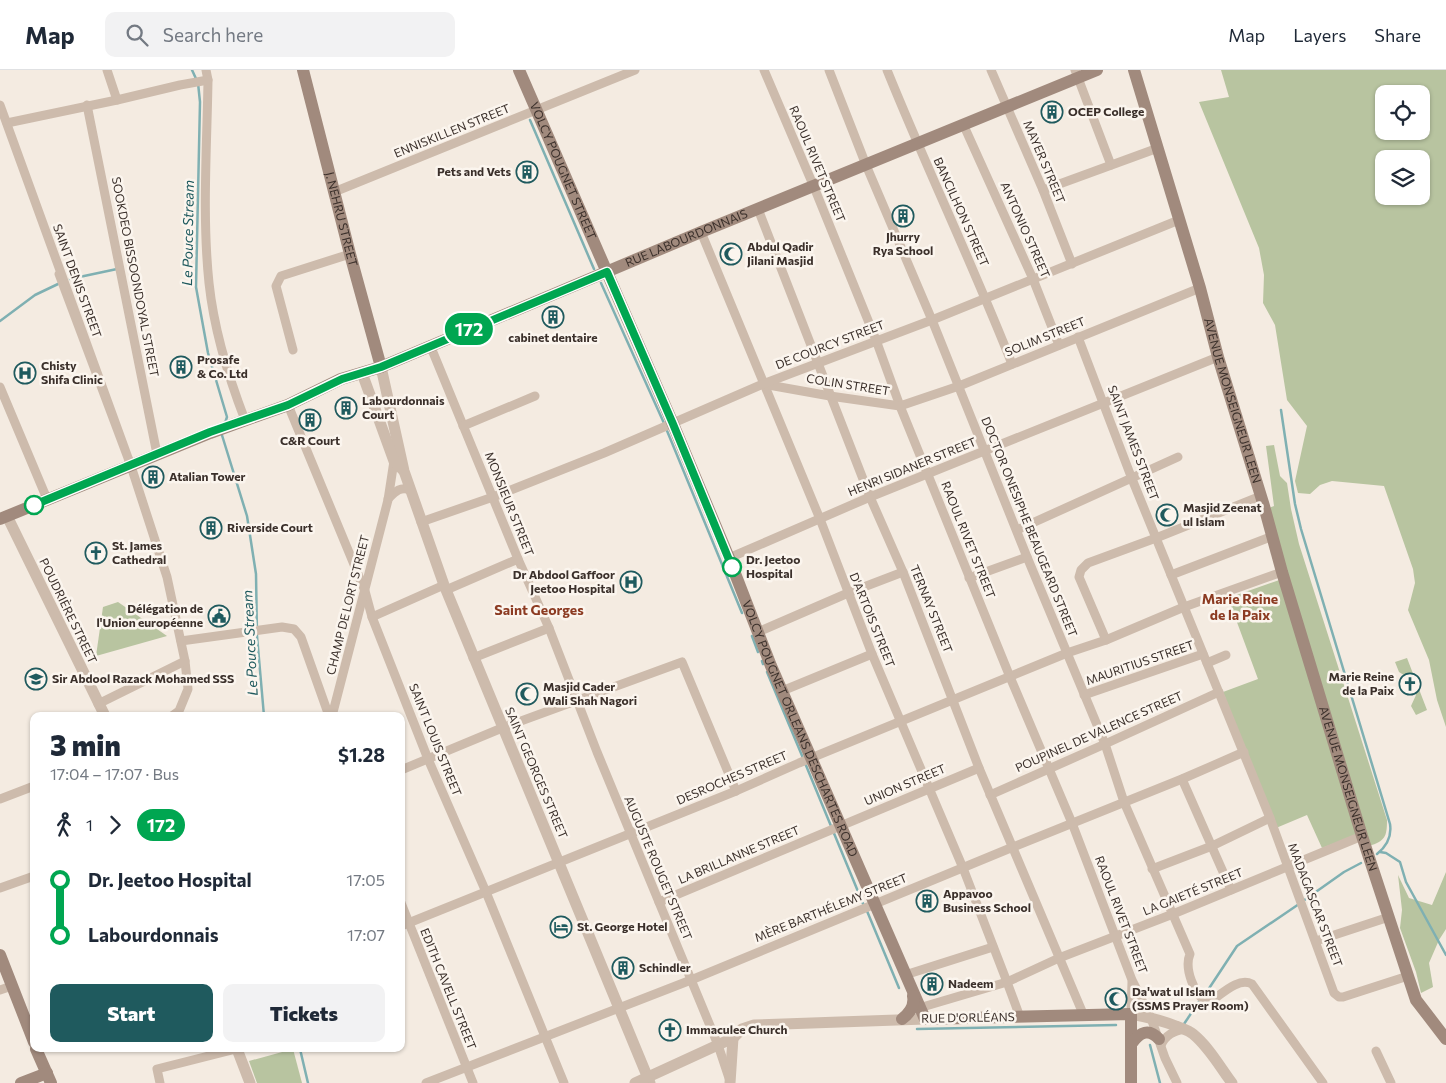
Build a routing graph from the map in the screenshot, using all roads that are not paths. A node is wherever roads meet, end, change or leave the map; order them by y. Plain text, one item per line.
1 (107, 70) edge
2 (206, 70) edge
3 (303, 70) edge
4 (519, 70) edge
5 (635, 70) edge
6 (764, 70) edge
7 (829, 70) edge
8 (887, 70) edge
9 (991, 70) edge
10 (1097, 70) edge
11 (1134, 70) edge
12 (1076, 74) edge
13 (208, 80) junction
14 (117, 100) junction
15 (0, 105) edge
16 (87, 105) junction
17 (1007, 108) junction
18 (538, 111) junction
19 (7, 123) junction
20 (964, 126) junction
21 (918, 144) junction
22 (1158, 148) junction
23 (866, 165) junction
24 (1111, 165) junction
25 (814, 187) junction
26 (1043, 190) junction
27 (334, 192) junction
28 (758, 209) junction
29 (1178, 220) junction
30 (701, 232) junction
31 (350, 254) junction
32 (1072, 264) junction
33 (607, 272) junction
34 (1034, 279) junction
35 (1200, 288) junction
36 (986, 298) junction
37 (932, 320) junction
38 (1078, 337) junction
39 (876, 340) junction
40 (430, 345) junction
41 (1059, 346) junction
42 (293, 350) dead end
43 (1218, 357) junction
44 (819, 364) junction
45 (1012, 364) junction
46 (381, 367) junction
47 (362, 373) junction
48 (763, 384) junction
49 (959, 386) junction
50 (0, 387) edge
51 (535, 396) dead end
52 (830, 396) junction
53 (1104, 402) junction
54 (288, 405) junction
55 (900, 406) junction
56 (392, 418) junction
57 (245, 420) junction
58 (379, 422) junction
59 (463, 426) junction
60 (668, 426) junction
61 (986, 451) junction
62 (157, 454) junction
63 (1178, 457) dead end
64 (394, 461) junction
65 (131, 466) junction
66 (404, 471) junction
67 (928, 474) junction
68 (1132, 479) junction
69 (410, 490) junction
70 (870, 496) junction
71 (1261, 496) junction
72 (493, 497) junction
73 (47, 499) junction
74 (388, 500) junction
75 (4, 518) edge
76 (820, 519) junction
77 (421, 522) junction
78 (1017, 530) junction
79 (1273, 536) junction
80 (1156, 538) junction
81 (1027, 557) junction
82 (729, 558) junction
83 (518, 559) junction
84 (903, 572) junction
85 (1282, 572) junction
86 (1171, 575) junction
87 (969, 578) junction
88 (445, 588) junction
89 (364, 590) junction
90 (848, 593) junction
91 (1184, 607) junction
92 (372, 617) junction
93 (549, 628) junction
94 (758, 632) junction
95 (1106, 640) junction
96 (181, 641) junction
97 (1067, 653) junction
98 (872, 654) junction
99 (1226, 655) dead end
100 (473, 658) junction
101 (1205, 658) junction
102 (185, 661) junction
103 (1010, 677) junction
104 (782, 691) junction
105 (1219, 692) junction
106 (1084, 695) junction
107 (577, 700) junction
108 (953, 700) junction
109 (98, 704) junction
110 (102, 712) edge
111 (178, 712) edge
112 (330, 712) edge
113 (332, 712) edge
114 (900, 721) junction
115 (502, 728) junction
116 (1105, 744) junction
117 (1244, 752) junction
118 (428, 759) junction
119 (812, 759) junction
120 (405, 768) edge
121 (979, 768) junction
122 (1050, 768) junction
123 (1182, 779) junction
124 (30, 788) edge
125 (928, 789) junction
126 (736, 791) junction
127 (990, 795) junction
128 (0, 800) edge
129 (1124, 802) junction
130 (1270, 818) junction
131 (1072, 823) junction
132 (834, 829) junction
133 (630, 834) junction
134 (1362, 836) junction
135 (1212, 846) junction
136 (1013, 847) junction
137 (558, 863) junction
138 (1287, 866) junction
139 (962, 868) junction
140 (1152, 869) junction
141 (30, 877) edge
142 (0, 888) edge
143 (1231, 890) junction
144 (486, 892) junction
145 (659, 902) junction
146 (874, 904) junction
147 (1173, 914) junction
148 (1388, 917) junction
149 (405, 924) edge
150 (1115, 936) junction
151 (1316, 941) junction
152 (993, 946) junction
153 (0, 956) edge
154 (1060, 958) junction
155 (905, 975) junction
156 (1408, 976) junction
157 (691, 980) junction
158 (1132, 980) junction
159 (1008, 982) junction
160 (6, 988) edge
161 (912, 992) junction
162 (618, 1007) junction
163 (922, 1014) junction
164 (1131, 1014) junction
165 (1084, 1016) junction
166 (1020, 1018) junction
167 (1151, 1018) junction
168 (902, 1019) junction
169 (30, 1026) edge
170 (1185, 1029) junction
171 (546, 1036) junction
172 (734, 1038) junction
173 (1446, 1039) edge
174 (1160, 1042) junction
175 (1132, 1044) junction
176 (718, 1045) junction
177 (1376, 1051) dead end
178 (37, 1052) edge
179 (222, 1052) edge
180 (235, 1052) edge
181 (466, 1068) junction
182 (49, 1078) edge
183 (649, 1080) edge
184 (730, 1081) edge
185 (21, 1083) edge
186 (160, 1083) edge
187 (250, 1083) edge
188 (426, 1083) edge
189 (473, 1083) edge
190 (564, 1083) edge
191 (635, 1083) edge
192 (1131, 1083) edge
193 (1177, 1083) edge
194 (1232, 1083) edge
195 (1323, 1083) edge
196 (1391, 1083) edge

1 - 14 street
2 - 13 street
3 - 27 main road, J. NEHRU STREET
4 - 18 main road, VOLCY POUGNET STREET
5 - 18 street, ENNISKILLEN STREET
6 - 25 street, RAOUL RIVET STREET
7 - 23 street, DOCTOR ONESIPHE BEAUGEARD STREET
8 - 21 street, BANCILHON STREET
9 - 17 street, MAYER STREET
10 - 12 main road, RUE LABOURDONNAIS
11 - 22 main road, AVENUE MONSEIGNEUR LEEN
12 - 17 main road, RUE LABOURDONNAIS
12 - 24 street
13 - 14 street
13 - 57 street
14 - 16 street
15 - 19 street, SAINT DENIS STREET
16 - 19 street
16 - 62 street, SOOKDEO BISSOONDOYAL STREET
17 - 20 main road, RUE LABOURDONNAIS
17 - 26 street, MAYER STREET
18 - 27 street, ENNISKILLEN STREET
18 - 33 main road, VOLCY POUGNET STREET
19 - 65 street, SAINT DENIS STREET
20 - 21 main road, RUE LABOURDONNAIS
20 - 34 street, ANTONIO STREET
21 - 23 main road, RUE LABOURDONNAIS
21 - 36 street, BANCILHON STREET
22 - 24 street
22 - 29 main road, AVENUE MONSEIGNEUR LEEN
23 - 25 main road, RUE LABOURDONNAIS
23 - 37 street, DOCTOR ONESIPHE BEAUGEARD STREET
24 - 26 street
25 - 28 main road, RUE LABOURDONNAIS
25 - 39 street, RAOUL RIVET STREET
26 - 32 street, MAYER STREET
27 - 31 main road, J. NEHRU STREET
28 - 30 main road, RUE LABOURDONNAIS
28 - 44 street, TERNAY STREET
29 - 32 street, DE COURCY STREET
29 - 35 main road, AVENUE MONSEIGNEUR LEEN
30 - 33 main road, RUE LABOURDONNAIS
30 - 48 street, D'ARTOIS STREET
31 - 42 street
31 - 46 main road, J. NEHRU STREET
32 - 34 street, DE COURCY STREET
33 - 40 main road, RUE LABOURDONNAIS
33 - 60 main road, VOLCY POUGNET ORLEANS DESCHARTES ROAD
34 - 36 street, DE COURCY STREET
34 - 41 street, ANTONIO STREET
35 - 38 street, SOLIM STREET
35 - 43 main road, AVENUE MONSEIGNEUR LEEN
36 - 37 street, DE COURCY STREET
36 - 45 street, BANCILHON STREET
37 - 39 street, DE COURCY STREET
37 - 49 street, DOCTOR ONESIPHE BEAUGEARD STREET
38 - 41 street, SOLIM STREET
38 - 53 street, SAINT JAMES STREET
39 - 44 street, DE COURCY STREET
39 - 55 street, RAOUL RIVET STREET
40 - 46 main road, RUE LABOURDONNAIS
40 - 59 street, MONSIEUR STREET
41 - 45 street, SOLIM STREET
43 - 53 street, HENRI SIDANER STREET
43 - 71 main road, AVENUE MONSEIGNEUR LEEN
44 - 48 street, DE COURCY STREET
44 - 52 street, TERNAY STREET
45 - 49 street, SOLIM STREET
46 - 47 main road, RUE LABOURDONNAIS
46 - 56 street, SAINT GEORGES STREET
47 - 54 main road, RUE LABOURDONNAIS
47 - 58 street, SAINT GEORGES STREET
48 - 52 street, COLIN STREET
48 - 60 street, DE COURCY STREET
48 - 76 street, D'ARTOIS STREET
49 - 55 street, SOLIM STREET
49 - 61 street, DOCTOR ONESIPHE BEAUGEARD STREET
50 - 73 street
51 - 59 street
52 - 55 street, COLIN STREET
52 - 70 street, TERNAY STREET
53 - 61 street, HENRI SIDANER STREET
53 - 68 street, SAINT JAMES STREET
54 - 57 main road, RUE LABOURDONNAIS
54 - 89 street, SAINT LOUIS STREET
55 - 67 street, RAOUL RIVET STREET
56 - 58 street
56 - 66 street, SAINT GEORGES STREET
57 - 62 main road, RUE LABOURDONNAIS
58 - 64 street, SAINT GEORGES STREET
59 - 72 street, MONSIEUR STREET
60 - 72 street, DE COURCY STREET
60 - 82 main road, VOLCY POUGNET ORLEANS DESCHARTES ROAD
61 - 67 street, HENRI SIDANER STREET
61 - 78 street, DOCTOR ONESIPHE BEAUGEARD STREET
62 - 65 main road, RUE LABOURDONNAIS
63 - 68 street
64 - 66 street, SAINT GEORGES STREET
64 - 74 street, CHAMP DE LORT STREET
65 - 65 street, SAINT DENIS STREET
65 - 73 main road, RUE LABOURDONNAIS
65 - 96 street, SAINT DENIS STREET
66 - 69 street, SAINT GEORGES STREET
67 - 70 street, HENRI SIDANER STREET
67 - 87 street, RAOUL RIVET STREET
68 - 78 street
68 - 80 street, SAINT JAMES STREET
69 - 74 street
69 - 77 street, SAINT GEORGES STREET
70 - 76 street, HENRI SIDANER STREET
70 - 84 street, TERNAY STREET
71 - 79 main road, AVENUE MONSEIGNEUR LEEN
71 - 80 street
72 - 77 street, DE COURCY STREET
72 - 83 street, MONSIEUR STREET
73 - 75 main road, RUE LABOURDONNAIS
74 - 89 street, CHAMP DE LORT STREET
75 - 109 street, POUDRIÈRE STREET
76 - 82 street, HENRI SIDANER STREET
76 - 90 street, D'ARTOIS STREET
77 - 88 street, SAINT GEORGES STREET
78 - 81 street, DOCTOR ONESIPHE BEAUGEARD STREET
79 - 85 main road, AVENUE MONSEIGNEUR LEEN
79 - 86 street
80 - 86 street, SAINT JAMES STREET
80 - 95 street
81 - 87 street
81 - 97 street, DOCTOR ONESIPHE BEAUGEARD STREET
82 - 94 main road, VOLCY POUGNET ORLEANS DESCHARTES ROAD
83 - 88 street
83 - 93 street, MONSIEUR STREET
84 - 90 street
84 - 108 street, TERNAY STREET
85 - 91 street, DESROCHES STREET
85 - 134 main road, AVENUE MONSEIGNEUR LEEN
86 - 91 street, SAINT JAMES STREET
87 - 103 street, RAOUL RIVET STREET
88 - 92 street
88 - 100 street, SAINT GEORGES STREET
89 - 92 street, SAINT LOUIS STREET
89 - 113 street, CHAMP DE LORT STREET
90 - 94 street
90 - 98 street, D'ARTOIS STREET
91 - 95 street, DESROCHES STREET
91 - 101 street, SAINT JAMES STREET
92 - 118 street, SAINT LOUIS STREET
93 - 100 street
93 - 107 street, MONSIEUR STREET
94 - 104 main road, VOLCY POUGNET ORLEANS DESCHARTES ROAD
95 - 97 street, DESROCHES STREET
96 - 102 street, SAINT DENIS STREET
96 - 112 street
97 - 103 street, DESROCHES STREET
97 - 106 street, DOCTOR ONESIPHE BEAUGEARD STREET
98 - 104 street
98 - 114 street, D'ARTOIS STREET
99 - 101 street, MAURITIUS STREET
100 - 115 street, SAINT GEORGES STREET
101 - 105 street, SAINT JAMES STREET
101 - 106 street, MAURITIUS STREET
102 - 109 street
102 - 111 street, SAINT DENIS STREET
103 - 108 street, DESROCHES STREET
103 - 122 street, RAOUL RIVET STREET
104 - 119 main road, VOLCY POUGNET ORLEANS DESCHARTES ROAD
105 - 116 street, POUPINEL DE VALENCE STREET
105 - 117 street, SAINT JAMES STREET
106 - 116 street, DOCTOR ONESIPHE BEAUGEARD STREET
107 - 115 street
107 - 126 street
107 - 133 street, AUGUSTE ROUGET STREET
108 - 114 street, DESROCHES STREET
108 - 121 street, TERNAY STREET
109 - 110 street, POUDRIÈRE STREET
114 - 119 street, DESROCHES STREET
114 - 125 street, D'ARTOIS STREET
115 - 118 street
115 - 137 street, SAINT GEORGES STREET
116 - 122 street, POUPINEL DE VALENCE STREET
116 - 129 street, DOCTOR ONESIPHE BEAUGEARD STREET
117 - 123 street, MÈRE BARTHÉLEMY STREET
117 - 130 street, MADAGASCAR STREET
118 - 120 street
118 - 144 street, SAINT LOUIS STREET
119 - 126 street, DESROCHES STREET
119 - 132 main road, VOLCY POUGNET ORLEANS DESCHARTES ROAD
121 - 125 street, UNION STREET
121 - 127 street, TERNAY STREET
122 - 127 street, POUPINEL DE VALENCE STREET
122 - 131 street, RAOUL RIVET STREET
123 - 129 street, MÈRE BARTHÉLEMY STREET
123 - 135 street
124 - 128 street
125 - 132 street, UNION STREET
125 - 139 street, D'ARTOIS STREET
126 - 133 street, DESROCHES STREET
127 - 136 street, TERNAY STREET
129 - 131 street, MÈRE BARTHÉLEMY STREET
129 - 140 street, DOCTOR ONESIPHE BEAUGEARD STREET
130 - 135 street
130 - 138 street, MADAGASCAR STREET
131 - 136 street, MÈRE BARTHÉLEMY STREET
131 - 150 street, RAOUL RIVET STREET
132 - 145 street, LA BRILLANNE STREET
132 - 146 main road, VOLCY POUGNET ORLEANS DESCHARTES ROAD
133 - 137 street, DESROCHES STREET
133 - 145 street, AUGUSTE ROUGET STREET
134 - 138 street, LA GAIETÉ STREET
134 - 148 main road, AVENUE MONSEIGNEUR LEEN
135 - 140 street
135 - 143 street
136 - 139 street, MÈRE BARTHÉLEMY STREET
136 - 154 street, TERNAY STREET
137 - 144 street, DESROCHES STREET
137 - 162 street, SAINT GEORGES STREET
138 - 143 street, LA GAIETÉ STREET
138 - 151 street, MADAGASCAR STREET
139 - 146 street, MÈRE BARTHÉLEMY STREET
139 - 152 street, D'ARTOIS STREET
140 - 147 street, DOCTOR ONESIPHE BEAUGEARD STREET
141 - 142 street
143 - 147 street, LA GAIETÉ STREET
144 - 149 street, DESROCHES STREET
144 - 171 street, SAINT LOUIS STREET
145 - 157 street, AUGUSTE ROUGET STREET
146 - 155 main road, VOLCY POUGNET ORLEANS DESCHARTES ROAD
146 - 157 street, MÈRE BARTHÉLEMY STREET
147 - 150 street, LA GAIETÉ STREET
147 - 195 street, DOCTOR ONESIPHE BEAUGEARD STREET
148 - 151 street
148 - 156 main road, AVENUE MONSEIGNEUR LEEN
149 - 181 street, EDITH CAVELL STREET
150 - 154 street, LA GAIETÉ STREET
150 - 158 street, RAOUL RIVET STREET
151 - 156 street, MADAGASCAR STREET
152 - 155 street
152 - 159 street, D'ARTOIS STREET
153 - 160 main road
154 - 159 street, LA GAIETÉ STREET
154 - 165 street, TERNAY STREET
155 - 161 main road, VOLCY POUGNET ORLEANS DESCHARTES ROAD
156 - 173 main road, AVENUE MONSEIGNEUR LEEN
157 - 162 street, MÈRE BARTHÉLEMY STREET
157 - 176 street, AUGUSTE ROUGET STREET
158 - 164 street
158 - 167 street, RAOUL RIVET STREET
159 - 163 street, LA GAIETÉ STREET
159 - 166 street, D'ARTOIS STREET
160 - 169 main road
161 - 163 main road, VOLCY POUGNET ORLEANS DESCHARTES ROAD
161 - 168 main road
162 - 171 street, MÈRE BARTHÉLEMY STREET
162 - 183 street, SAINT GEORGES STREET
163 - 166 main road, RUE D'ORLÉANS
163 - 168 street, RUE D'ORLÉANS
164 - 165 main road, RUE D'ORLÉANS
164 - 167 street, RUE D'ORLÉANS
164 - 175 main road
165 - 166 main road, RUE D'ORLÉANS
167 - 170 street, RUE D'ORLÉANS
167 - 174 street, RAOUL RIVET STREET
168 - 172 street, RUE D'ORLÉANS
170 - 174 street
170 - 194 street, RUE D'ORLÉANS
171 - 181 street, MÈRE BARTHÉLEMY STREET
171 - 190 street, SAINT LOUIS STREET
172 - 176 street, RUE D'ORLÉANS
172 - 184 street
174 - 175 main road
174 - 193 street, RAOUL RIVET STREET
175 - 192 main road
176 - 183 street, RUE D'ORLÉANS
176 - 184 street, AUGUSTE ROUGET STREET
177 - 196 street
178 - 182 main road
179 - 186 street
180 - 187 street
181 - 188 street, MÈRE BARTHÉLEMY STREET
181 - 189 street, EDITH CAVELL STREET
182 - 185 main road
183 - 191 street, RUE D'ORLÉANS

